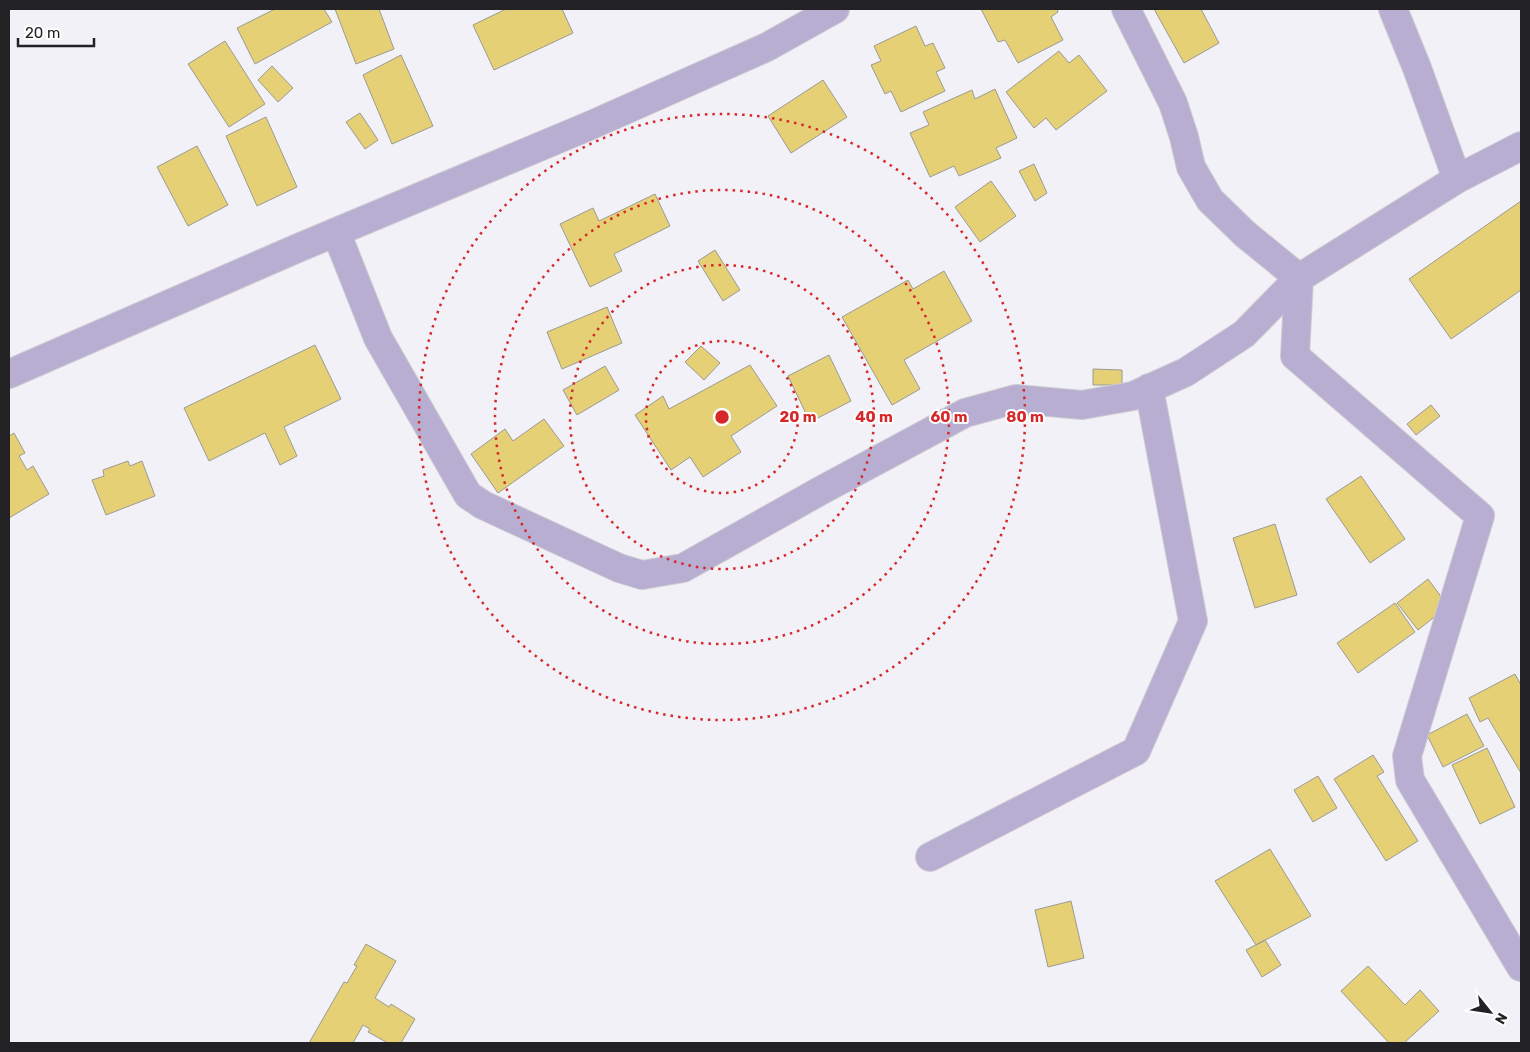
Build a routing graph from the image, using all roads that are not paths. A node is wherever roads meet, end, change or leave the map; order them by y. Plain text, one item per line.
1 (835, 9) edge
2 (1126, 9) edge
3 (1393, 9) edge
4 (1521, 146) edge
5 (1457, 179) junction
6 (336, 232) junction
7 (1298, 278) junction
8 (9, 374) edge
9 (1149, 388) junction
10 (930, 857) dead end
11 (1521, 967) edge

1 - 6 street
2 - 7 street
3 - 5 street
4 - 5 street
5 - 7 street
6 - 8 street
6 - 9 street
7 - 9 street
7 - 11 street
9 - 10 street

